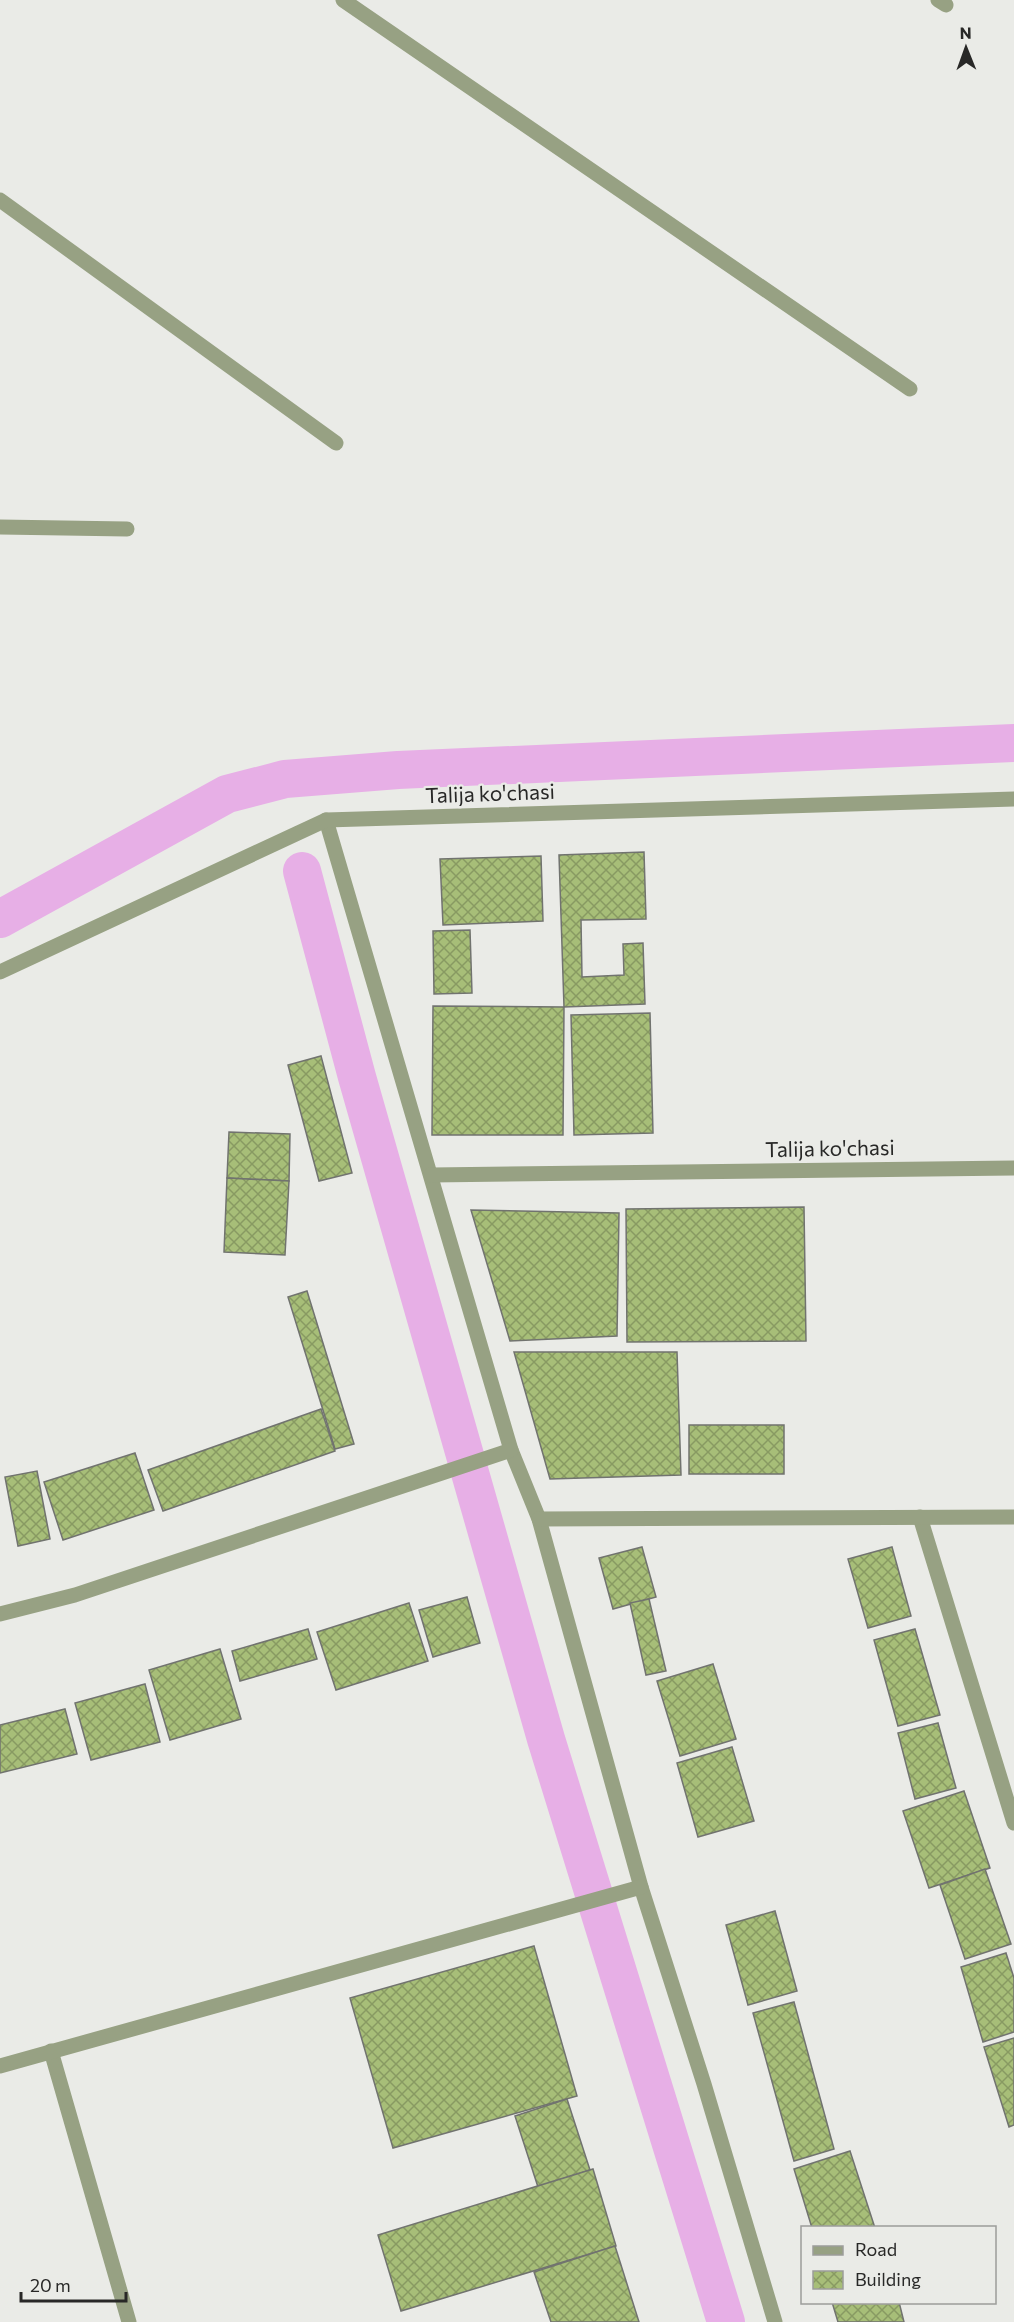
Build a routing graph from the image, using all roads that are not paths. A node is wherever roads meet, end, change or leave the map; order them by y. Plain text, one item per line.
1 (343, 0) edge
2 (0, 200) edge
3 (910, 389) dead end
4 (336, 443) dead end
5 (0, 527) edge
6 (127, 529) dead end
7 (1014, 799) edge
8 (326, 820) junction
9 (0, 972) edge
10 (1014, 1168) edge
11 (431, 1175) junction
12 (511, 1450) junction
13 (920, 1517) junction
14 (1014, 1517) edge
15 (539, 1519) junction
16 (0, 1614) edge
17 (1014, 1823) edge
18 (641, 1887) junction
19 (51, 2051) junction
20 (0, 2066) edge
21 (129, 2322) edge
22 (775, 2322) edge

1 - 3 street
2 - 4 street
5 - 6 street
7 - 8 street, Talija ko'chasi
8 - 9 street, Talija ko'chasi
8 - 11 street
10 - 11 street, Talija ko'chasi
11 - 12 street
12 - 15 street
12 - 16 street
13 - 14 street
13 - 15 street
13 - 17 street
15 - 18 street
18 - 19 street
18 - 22 street
19 - 20 street
19 - 21 street

